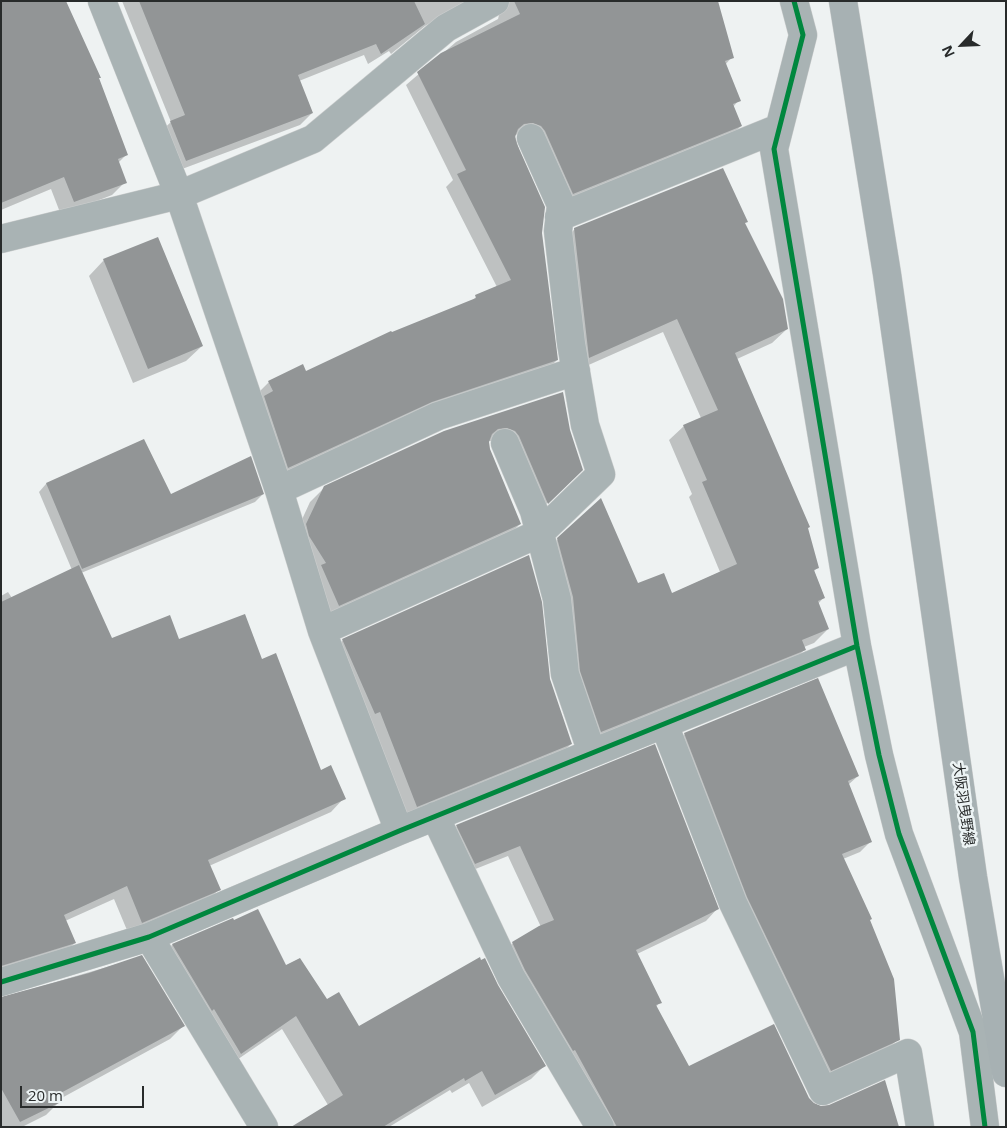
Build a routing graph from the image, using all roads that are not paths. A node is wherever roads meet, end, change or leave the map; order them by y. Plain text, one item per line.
1 (102, 1) edge
2 (496, 1) edge
3 (794, 1) edge
4 (843, 1) edge
5 (779, 128) junction
6 (531, 138) dead end
7 (179, 195) junction
8 (559, 217) junction
9 (1, 239) edge
10 (576, 371) junction
11 (505, 443) dead end
12 (279, 490) junction
13 (540, 533) junction
14 (322, 631) junction
15 (857, 646) junction
16 (664, 724) junction
17 (592, 753) junction
18 (435, 816) junction
19 (399, 831) junction
20 (149, 937) junction
21 (1, 982) edge
22 (1006, 1073) edge
23 (984, 1116) edge
24 (264, 1127) edge
25 (600, 1127) edge
26 (920, 1127) edge
27 (1004, 1127) edge

1 - 7 street
2 - 7 street
3 - 5 street
4 - 22 main road, 大阪羽曳野線
5 - 8 street
5 - 15 street
6 - 8 street
7 - 9 street
7 - 12 street
8 - 10 street
10 - 12 street
10 - 13 street
11 - 13 street
12 - 14 street
13 - 14 street
13 - 17 street
14 - 19 street
15 - 16 street
15 - 23 street
16 - 17 street
16 - 26 street
17 - 18 street
18 - 19 street
18 - 25 street
19 - 20 street
20 - 21 street
20 - 24 street
23 - 27 street

